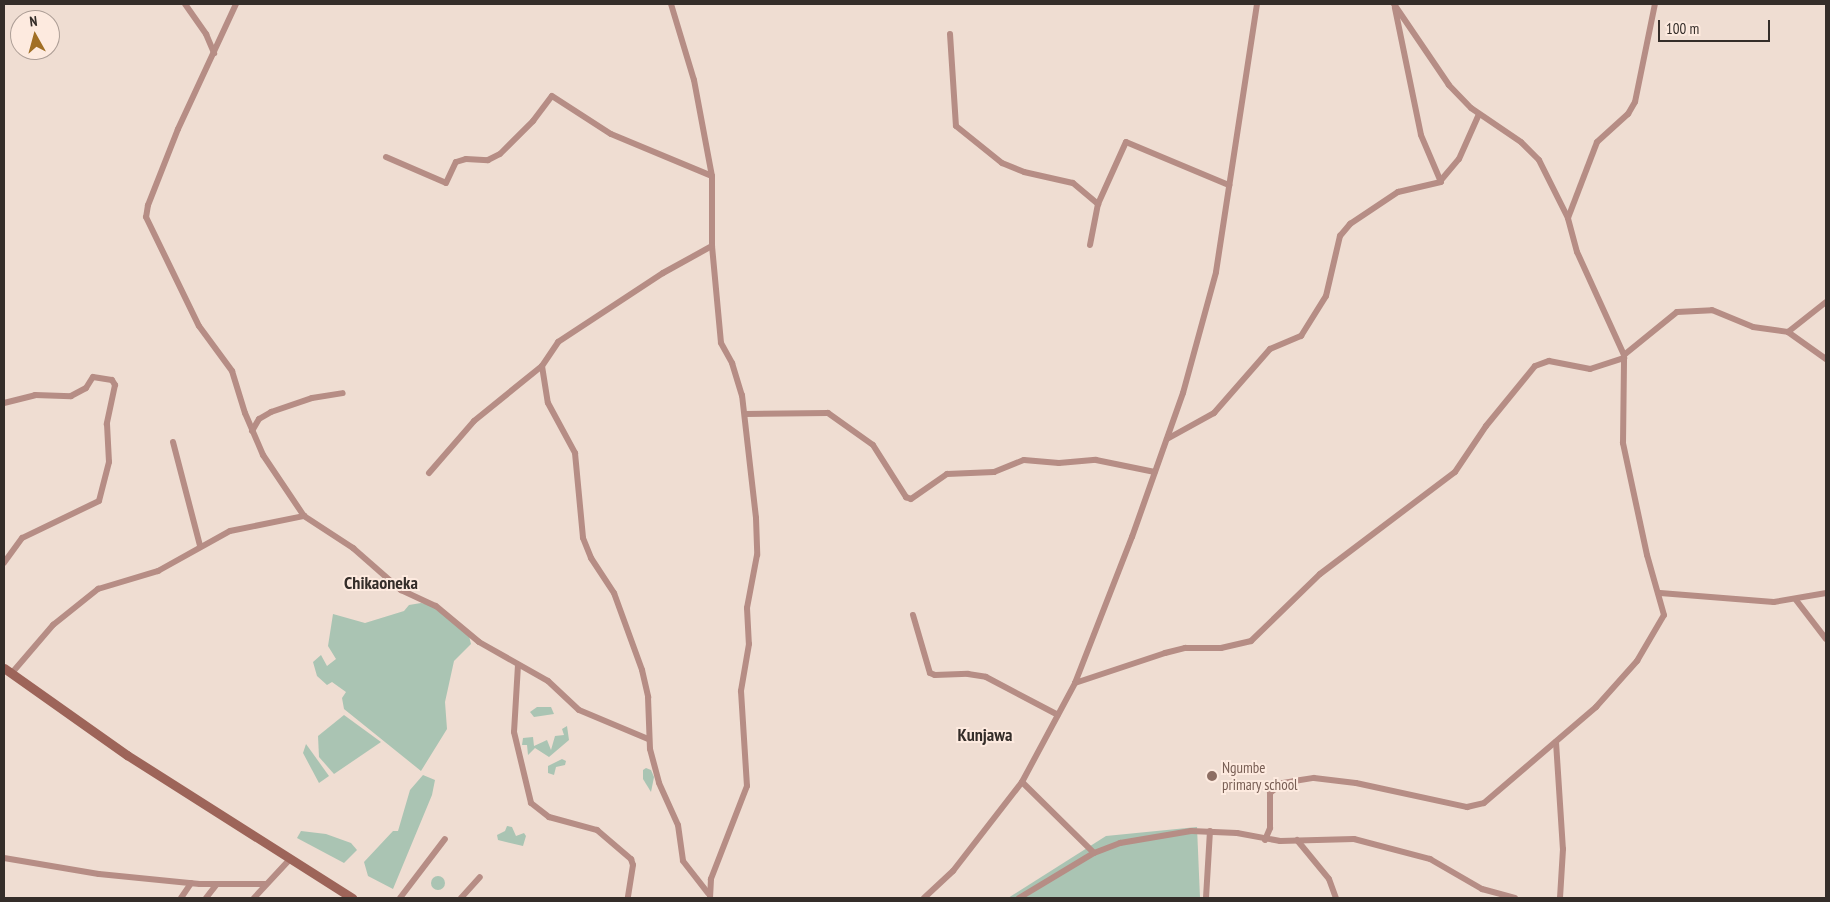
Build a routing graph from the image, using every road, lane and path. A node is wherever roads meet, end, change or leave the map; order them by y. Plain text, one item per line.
1 (185, 4) edge
2 (236, 4) edge
3 (671, 4) edge
4 (1257, 4) edge
5 (1394, 4) edge
6 (1655, 4) edge
7 (950, 34) dead end
8 (214, 53) junction
9 (1479, 114) junction
10 (386, 157) dead end
11 (712, 176) junction
12 (1442, 179) junction
13 (1229, 185) junction
14 (1098, 204) junction
15 (1568, 218) junction
16 (1090, 245) dead end
17 (712, 246) junction
18 (1826, 302) edge
19 (1788, 332) junction
20 (1624, 357) junction
21 (1826, 359) edge
22 (542, 366) junction
23 (343, 393) dead end
24 (4, 402) edge
25 (745, 414) junction
26 (252, 431) junction
27 (1167, 439) junction
28 (173, 442) dead end
29 (1155, 472) junction
30 (428, 473) dead end
31 (304, 516) junction
32 (200, 546) junction
33 (4, 563) edge
34 (1826, 592) edge
35 (1660, 593) junction
36 (1796, 600) junction
37 (913, 616) dead end
38 (1826, 639) edge
39 (518, 665) junction
40 (4, 668) edge
41 (11, 674) junction
42 (1075, 683) junction
43 (1058, 715) junction
44 (648, 740) junction
45 (1556, 742) junction
46 (1022, 782) junction
47 (1210, 831) junction
48 (445, 839) dead end
49 (1265, 840) junction
50 (1297, 840) junction
51 (1094, 853) junction
52 (4, 858) edge
53 (292, 858) junction
54 (480, 877) dead end
55 (190, 883) junction
56 (266, 884) junction
57 (216, 885) junction
58 (709, 897) edge
59 (182, 898) edge
60 (206, 898) edge
61 (254, 898) edge
62 (352, 898) edge
63 (400, 898) edge
64 (462, 898) edge
65 (628, 898) edge
66 (924, 898) edge
67 (1019, 898) edge
68 (1206, 898) edge
69 (1336, 898) edge
70 (1515, 898) edge
71 (1560, 898) edge

1 - 8 street
2 - 8 street
3 - 11 street
4 - 13 street
5 - 9 street
5 - 12 street
6 - 15 street
7 - 14 street
8 - 26 street
9 - 12 street
9 - 15 street
10 - 11 street
11 - 17 street
12 - 27 street
13 - 14 street
13 - 27 street
14 - 16 street
15 - 20 street
17 - 22 street
17 - 25 street
18 - 19 street
19 - 20 street
19 - 21 street
20 - 35 street
20 - 42 street
22 - 30 street
22 - 44 street
23 - 26 street
24 - 33 street
25 - 29 street
25 - 58 street
26 - 31 street
27 - 29 street
28 - 32 street
29 - 42 street
31 - 32 street
31 - 39 street
32 - 41 street
34 - 36 street
35 - 36 street
35 - 45 street
36 - 38 street
37 - 43 street
39 - 44 street
39 - 65 street
40 - 41 main road
41 - 53 main road
42 - 43 street
43 - 46 street
44 - 58 street
45 - 49 street
45 - 71 street
46 - 51 street
46 - 66 street
47 - 49 street
47 - 51 street
47 - 68 street
48 - 63 street
49 - 50 street
50 - 69 street
50 - 70 street
51 - 67 street
52 - 55 street
53 - 56 street
53 - 62 main road
54 - 64 street
55 - 57 street
55 - 59 street
56 - 57 street
56 - 61 street
57 - 60 street

